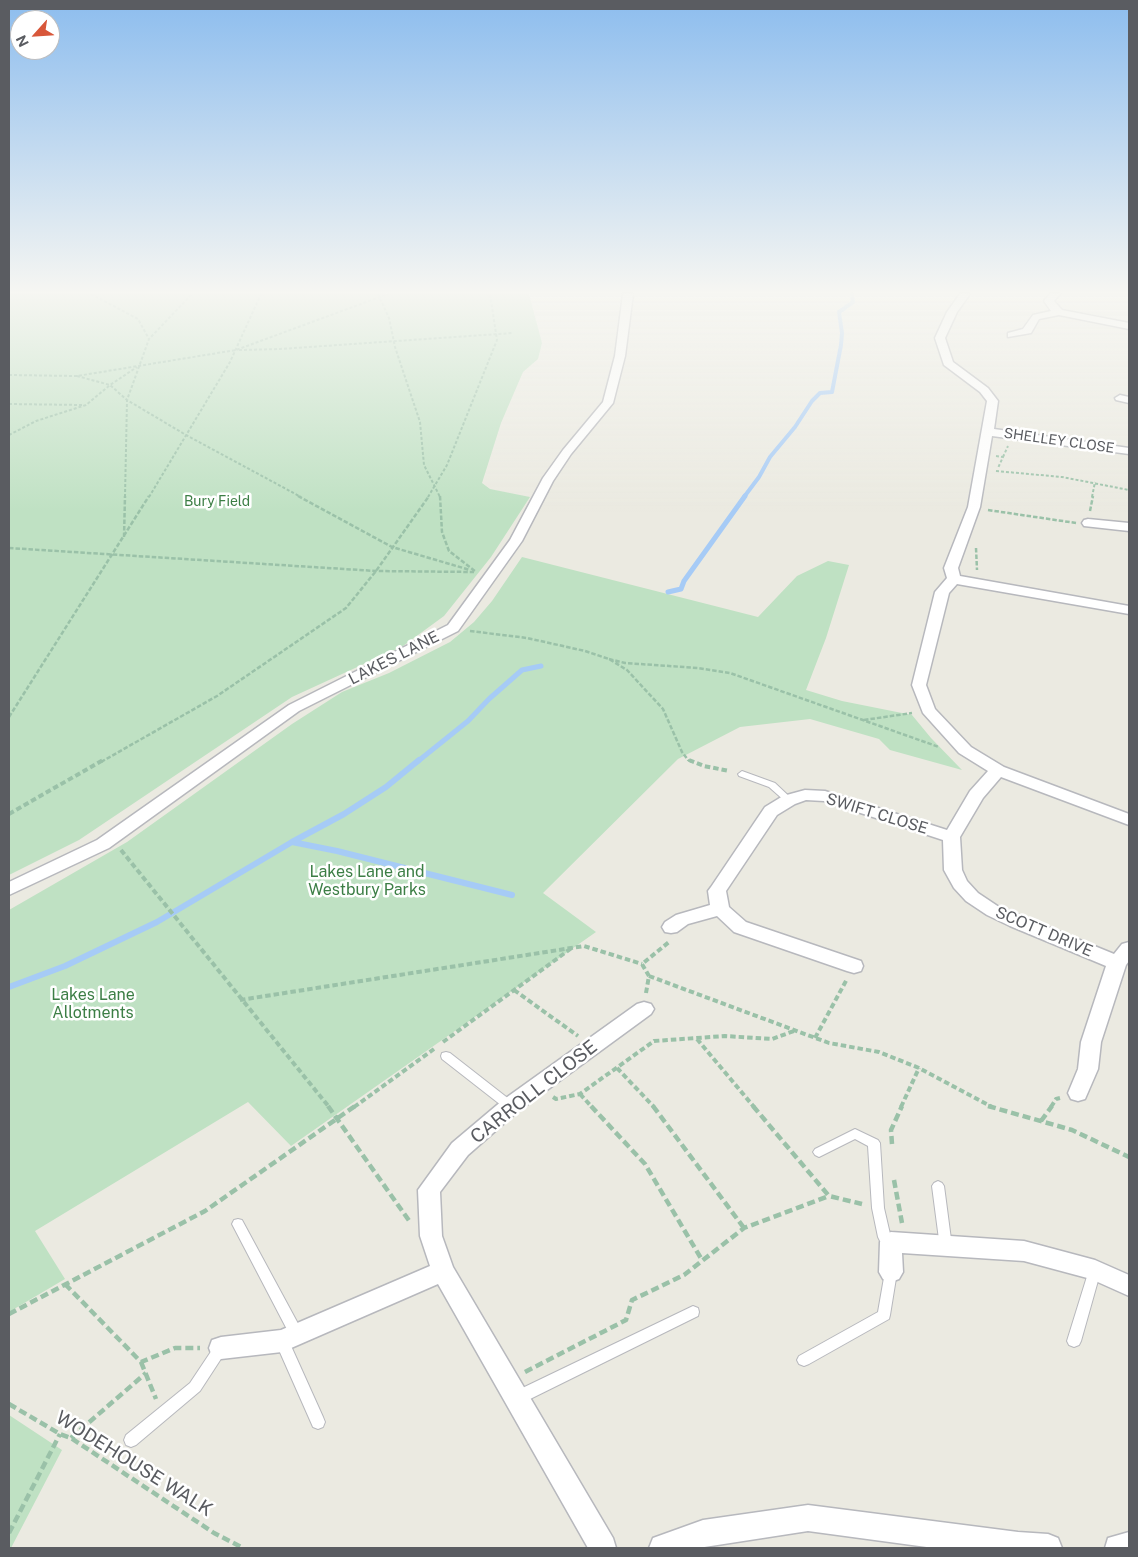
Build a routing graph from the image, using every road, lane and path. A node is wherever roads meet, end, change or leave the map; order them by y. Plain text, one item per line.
1 (138, 366) edge
2 (134, 367) edge
3 (137, 367) edge
4 (226, 367) edge
5 (402, 367) edge
6 (487, 367) edge
7 (617, 367) edge
8 (954, 367) edge
9 (9, 375) edge
10 (76, 376) junction
11 (110, 385) junction
12 (127, 400) junction
13 (9, 404) edge
14 (86, 405) junction
15 (989, 432) junction
16 (9, 435) edge
17 (186, 435) junction
18 (1129, 451) edge
19 (996, 471) dead end
20 (1095, 482) junction
21 (435, 488) junction
22 (1129, 490) edge
23 (985, 518) dead end
24 (1088, 523) junction
25 (1129, 527) edge
26 (124, 538) junction
27 (976, 543) dead end
28 (392, 547) junction
29 (9, 548) edge
30 (112, 556) junction
31 (376, 570) junction
32 (475, 572) junction
33 (491, 577) junction
34 (954, 579) junction
35 (977, 583) junction
36 (1129, 610) edge
37 (453, 628) junction
38 (609, 659) junction
39 (928, 710) junction
40 (9, 717) edge
41 (863, 720) junction
42 (965, 750) junction
43 (998, 770) junction
44 (742, 774) joint
45 (790, 800) junction
46 (9, 814) edge
47 (1129, 820) edge
48 (951, 837) junction
49 (111, 838) junction
50 (9, 889) edge
51 (720, 909) junction
52 (671, 927) joint
53 (573, 946) junction
54 (1123, 956) edge
55 (642, 964) junction
56 (854, 966) joint
57 (650, 976) junction
58 (514, 990) junction
59 (240, 1000) junction
60 (644, 1009) joint
61 (795, 1030) junction
62 (697, 1038) junction
63 (815, 1038) junction
64 (592, 1046) junction
65 (446, 1056) dead end
66 (617, 1068) junction
67 (919, 1068) junction
68 (538, 1085) junction
69 (1078, 1093) joint
70 (580, 1094) junction
71 (510, 1106) junction
72 (338, 1118) junction
73 (1041, 1121) junction
74 (892, 1148) dead end
75 (819, 1152) dead end
76 (1129, 1157) edge
77 (893, 1175) dead end
78 (938, 1186) dead end
79 (829, 1196) junction
80 (878, 1208) junction
81 (238, 1224) dead end
82 (744, 1228) junction
83 (431, 1236) junction
84 (898, 1242) junction
85 (946, 1247) junction
86 (702, 1260) junction
87 (1095, 1270) junction
88 (443, 1271) junction
89 (891, 1272) joint
90 (65, 1284) junction
91 (1129, 1286) edge
92 (693, 1312) dead end
93 (9, 1314) edge
94 (290, 1338) junction
95 (1074, 1341) dead end
96 (221, 1348) junction
97 (804, 1360) dead end
98 (141, 1362) junction
99 (146, 1373) junction
100 (512, 1390) junction
101 (9, 1404) edge
102 (162, 1415) junction
103 (318, 1422) dead end
104 (60, 1434) junction
105 (71, 1438) junction
106 (132, 1440) dead end
107 (9, 1533) edge
108 (1129, 1546) edge
109 (1018, 1547) edge
110 (243, 1548) edge
111 (603, 1548) edge
112 (664, 1548) edge
113 (1048, 1548) edge
114 (1118, 1548) edge

1 - 12 path
2 - 10 path
3 - 11 path
4 - 17 path
5 - 21 path
6 - 21 path
7 - 33 street, LAKES LANE
8 - 15 street
9 - 10 path
10 - 11 path
11 - 12 path
11 - 14 path
12 - 17 path
12 - 26 path
13 - 14 path
14 - 16 path
15 - 18 street, SHELLEY CLOSE
15 - 34 street
17 - 26 path
17 - 28 path
19 - 20 path
20 - 22 path
20 - 24 path
21 - 28 path
21 - 32 path
23 - 24 path
24 - 25 street
26 - 30 path
27 - 35 path
28 - 31 path
28 - 32 path
29 - 30 path
30 - 31 path
30 - 40 path
31 - 32 path
31 - 46 path
32 - 33 path
33 - 37 street, LAKES LANE
34 - 35 street
34 - 39 street
35 - 36 street
37 - 38 path
37 - 49 street, LAKES LANE
38 - 41 path
38 - 44 path
39 - 41 path
39 - 42 street
41 - 42 path
42 - 43 street
43 - 47 street
43 - 48 street
44 - 45 lane
45 - 48 street, SWIFT CLOSE
45 - 51 street, SWIFT CLOSE
48 - 54 street, SCOTT DRIVE
49 - 50 street, LAKES LANE
49 - 59 path
51 - 52 street
51 - 56 street
52 - 55 path
53 - 55 path
53 - 58 path
53 - 59 path
54 - 69 street, SCOTT DRIVE
55 - 57 path
56 - 63 path
57 - 60 path
57 - 61 path
58 - 64 path
58 - 72 path
59 - 72 path
60 - 64 street, CARROLL CLOSE
61 - 62 path
61 - 63 path
62 - 66 path
62 - 79 path
63 - 67 path
64 - 68 street, CARROLL CLOSE
65 - 71 lane
66 - 70 path
66 - 82 path
67 - 73 path
67 - 74 path
68 - 70 path
68 - 71 street, CARROLL CLOSE
69 - 73 path
70 - 86 path
71 - 83 street, CARROLL CLOSE
72 - 83 path
72 - 90 path
73 - 76 path
75 - 80 lane
77 - 84 path
78 - 85 lane
79 - 80 path
79 - 82 path
80 - 84 lane
81 - 94 lane
82 - 86 path
83 - 88 street, CARROLL CLOSE
84 - 85 street
84 - 89 street
85 - 87 street
86 - 100 path
87 - 91 street
87 - 95 lane
88 - 94 street
88 - 100 street, CARROLL CLOSE
89 - 97 lane
90 - 93 path
90 - 98 path
92 - 100 lane
94 - 96 street
94 - 103 lane
96 - 98 path
96 - 102 lane
98 - 99 path
99 - 102 path
99 - 105 path
100 - 111 street, CARROLL CLOSE
101 - 104 path, WODEHOUSE WALK
102 - 106 lane
104 - 105 path, WODEHOUSE WALK
104 - 107 path
105 - 110 path, WODEHOUSE WALK
108 - 114 street
109 - 112 street
109 - 113 street

